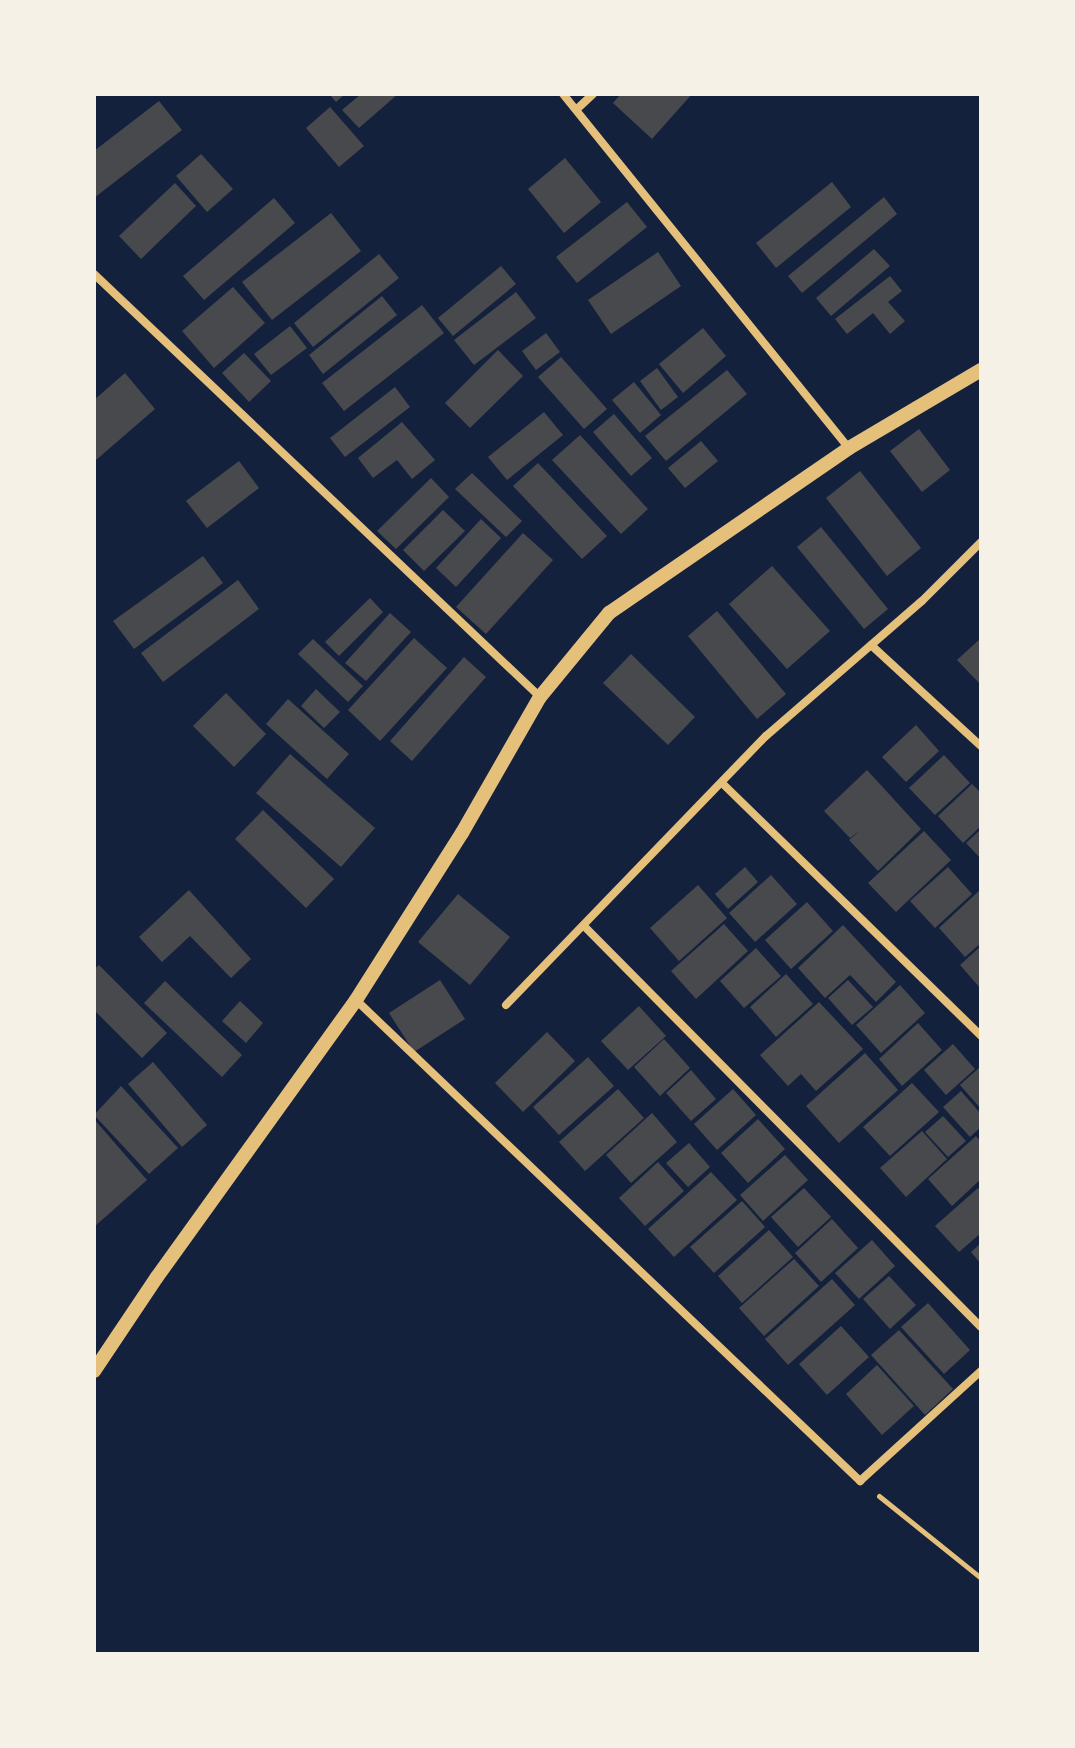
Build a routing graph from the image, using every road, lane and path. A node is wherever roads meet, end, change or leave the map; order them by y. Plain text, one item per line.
1 (563, 94) edge
2 (593, 94) edge
3 (577, 109) junction
4 (94, 274) edge
5 (981, 370) edge
6 (849, 448) junction
7 (981, 542) edge
8 (871, 645) junction
9 (540, 697) junction
10 (981, 746) edge
11 (722, 783) junction
12 (584, 926) junction
13 (356, 1000) junction
14 (506, 1005) dead end
15 (981, 1036) edge
16 (981, 1327) edge
17 (94, 1371) edge
18 (981, 1371) edge
19 (860, 1481) junction
20 (981, 1578) edge

1 - 3 street
2 - 3 street
3 - 6 street
4 - 9 street
5 - 6 street
6 - 9 street
7 - 8 street
8 - 10 street
8 - 11 street
9 - 13 street
11 - 12 street
11 - 15 street
12 - 14 street
12 - 16 street
13 - 17 street
13 - 19 street
18 - 19 street
19 - 20 path

